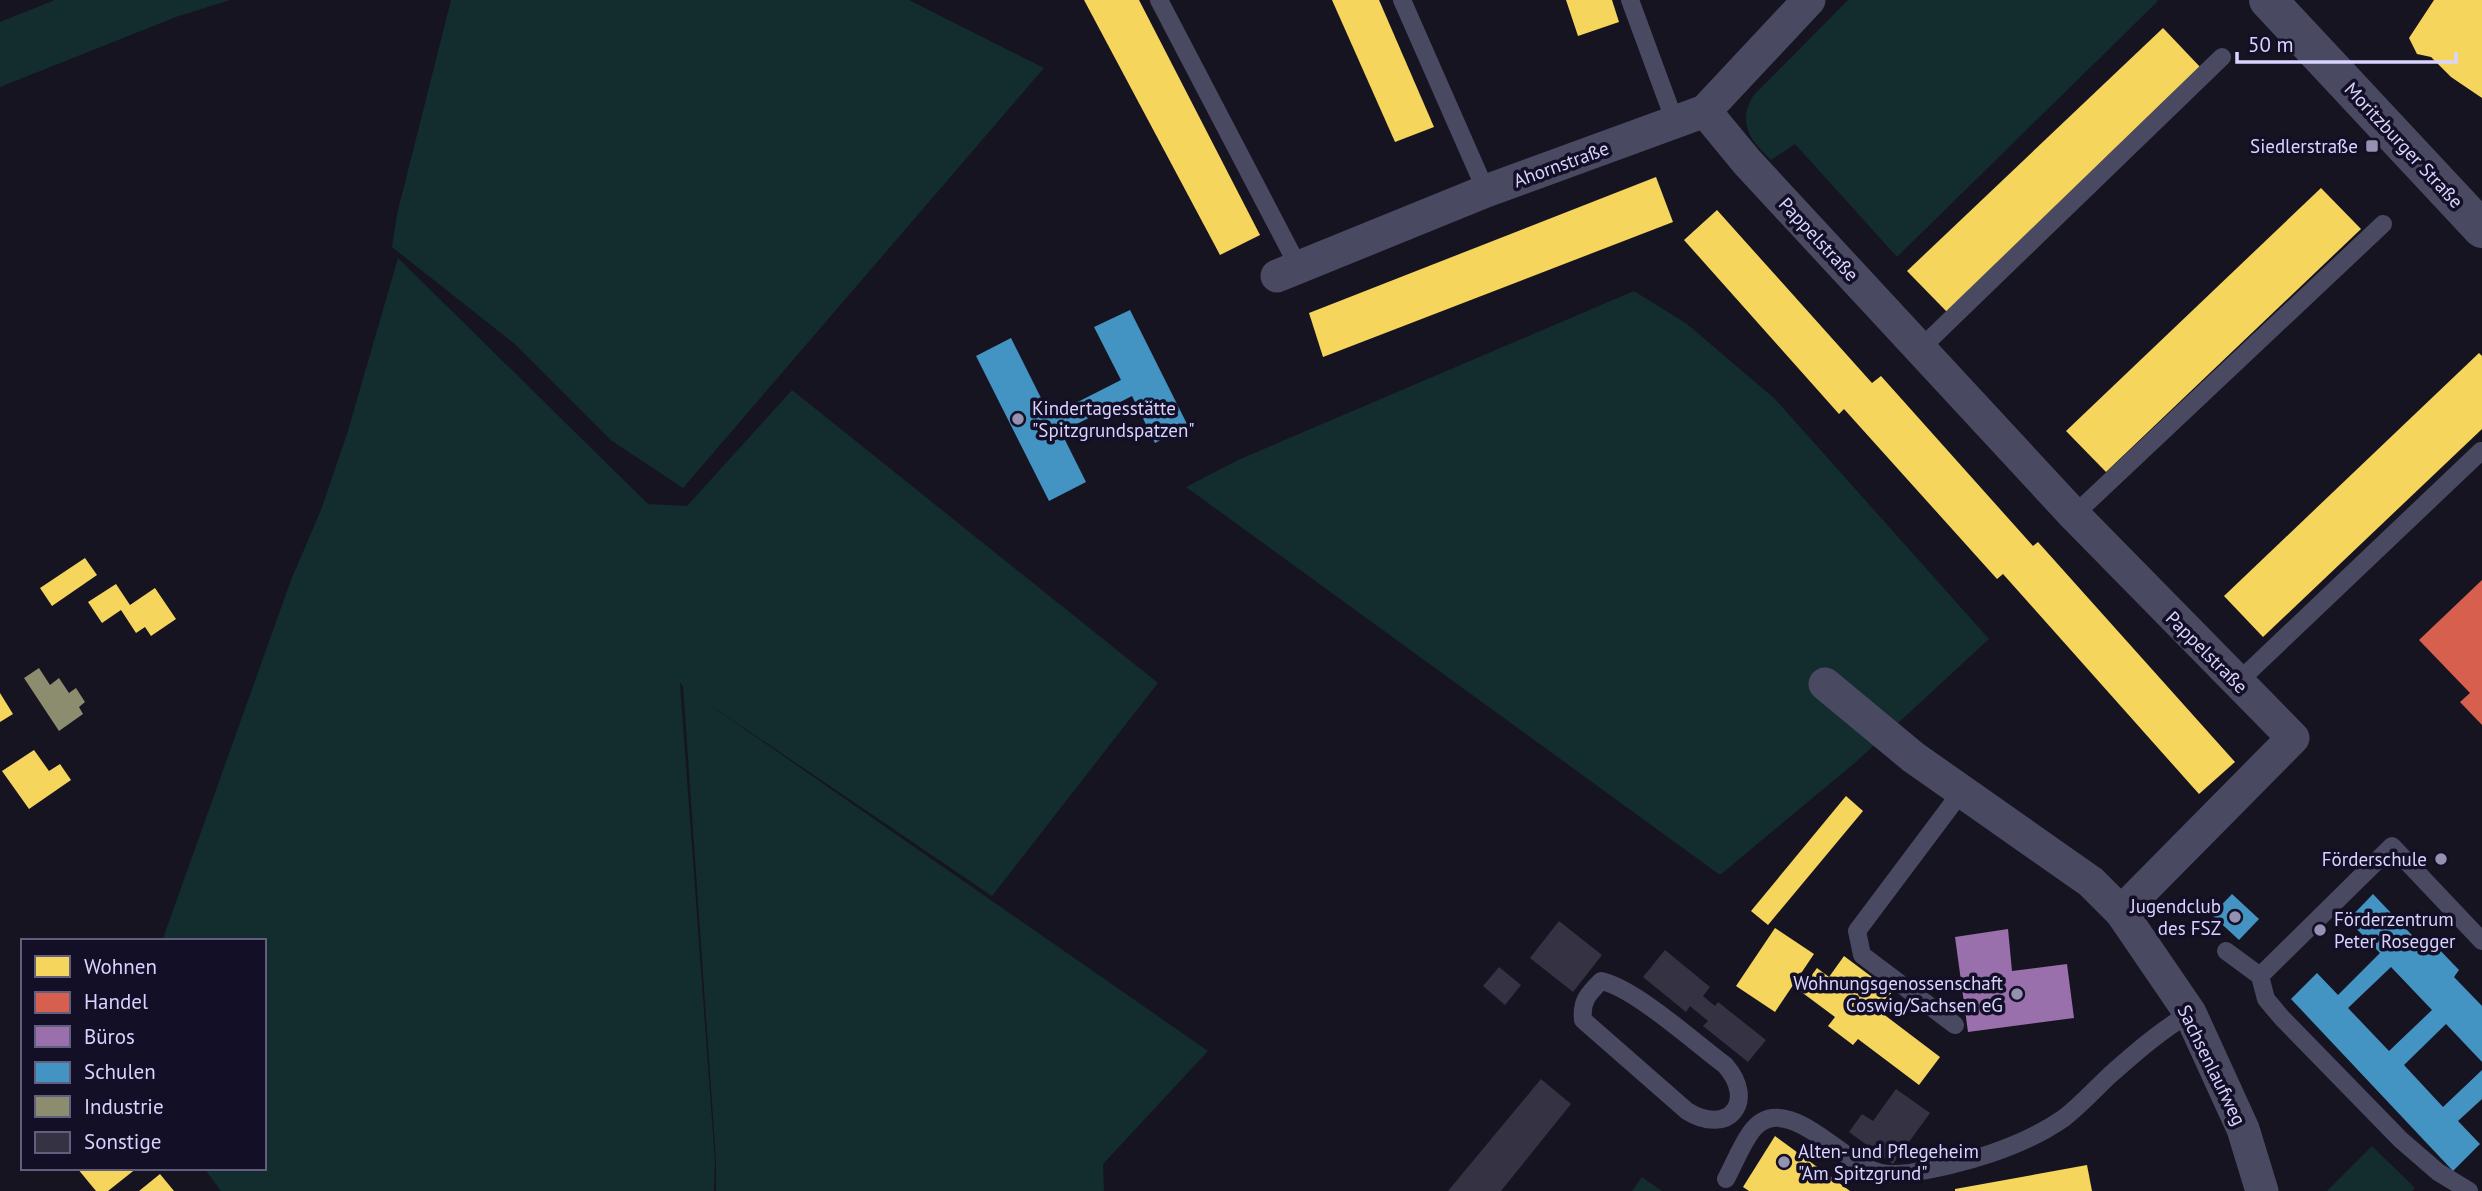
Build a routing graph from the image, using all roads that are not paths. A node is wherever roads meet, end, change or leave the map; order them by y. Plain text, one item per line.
1 (1160, 0) edge
2 (1402, 0) edge
3 (1630, 0) edge
4 (1809, 0) edge
5 (2268, 0) edge
6 (2222, 57) dead end
7 (1690, 117) junction
8 (1486, 191) junction
9 (2383, 224) dead end
10 (2481, 226) edge
11 (1287, 271) joint
12 (1921, 348) junction
13 (2481, 451) edge
14 (2074, 515) junction
15 (2237, 683) junction
16 (1825, 684) dead end
17 (1962, 791) junction
18 (2121, 912) junction
19 (2482, 941) edge
20 (2226, 950) dead end
21 (2260, 976) junction
22 (2190, 1013) junction
23 (1955, 1025) dead end
24 (1736, 1107) junction
25 (1758, 1126) junction
26 (1726, 1179) dead end
27 (2262, 1191) edge
28 (2469, 1191) edge

1 - 11 lane
2 - 8 lane
3 - 7 lane
4 - 7 street, Ahornstraße
5 - 10 street, Moritzburger Straße
6 - 12 lane
7 - 8 street, Ahornstraße
7 - 12 street, Pappelstraße
8 - 11 street, Ahornstraße
9 - 14 lane
12 - 14 street, Pappelstraße
13 - 15 lane
14 - 15 street, Pappelstraße
15 - 18 street, Pappelstraße
16 - 17 street
17 - 18 street
17 - 23 lane
18 - 22 street, Sachsenlaufweg
19 - 21 lane
20 - 21 lane
21 - 28 lane
22 - 25 lane
22 - 27 street, Sachsenlaufweg
24 - 24 lane
24 - 25 lane
25 - 26 lane

